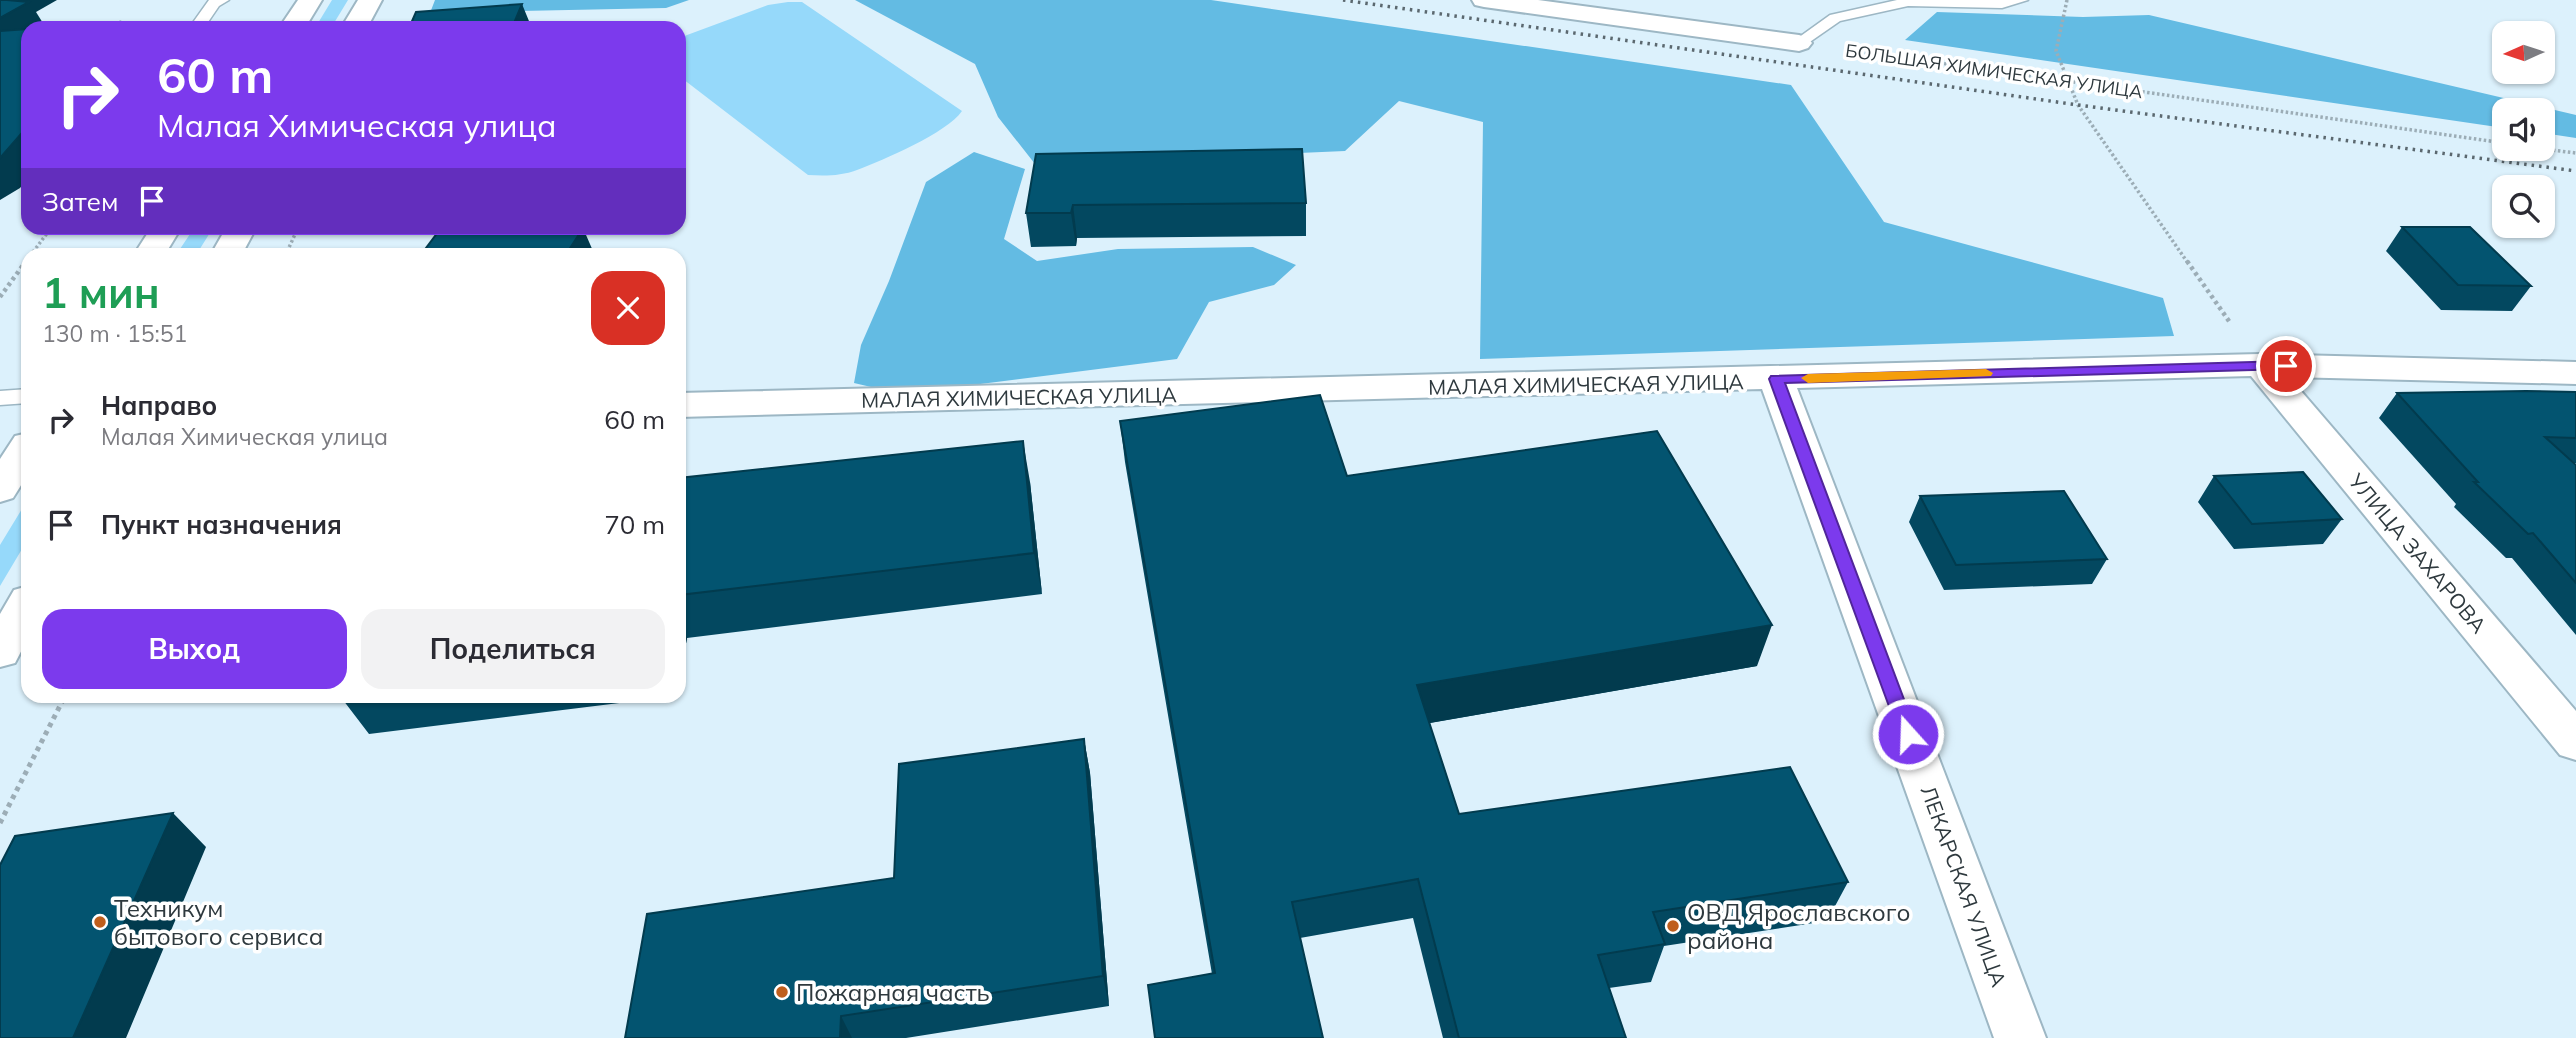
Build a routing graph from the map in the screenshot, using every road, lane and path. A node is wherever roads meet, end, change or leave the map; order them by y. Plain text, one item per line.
1 (222, 0) edge
2 (310, 0) edge
3 (370, 0) edge
4 (1484, 0) edge
5 (2021, 0) edge
6 (2067, 0) edge
7 (201, 21) edge
8 (296, 21) edge
9 (358, 21) edge
10 (1799, 43) junction
11 (2069, 82) junction
12 (2492, 141) edge
13 (2555, 150) edge
14 (2576, 153) edge
15 (21, 268) edge
16 (0, 297) edge
17 (2260, 365) junction
18 (2576, 373) edge
19 (1776, 379) junction
20 (21, 396) edge
21 (0, 398) edge
22 (686, 405) edge
23 (21, 456) edge
24 (0, 489) edge
25 (21, 614) edge
26 (0, 651) edge
27 (61, 703) edge
28 (2576, 742) edge
29 (0, 822) edge
30 (2020, 1038) edge

1 - 7 lane
2 - 8 street
3 - 9 street
4 - 10 street
5 - 10 lane
6 - 11 path
10 - 11 path, БОЛЬШАЯ ХИМИЧЕСКАЯ УЛИЦА
11 - 12 path, БОЛЬШАЯ ХИМИЧЕСКАЯ УЛИЦА
11 - 17 path
13 - 14 path
15 - 16 path
17 - 18 street, МАЛАЯ ХИМИЧЕСКАЯ УЛИЦА
17 - 19 street, МАЛАЯ ХИМИЧЕСКАЯ УЛИЦА
17 - 28 street, УЛИЦА ЗАХАРОВА
19 - 22 street, МАЛАЯ ХИМИЧЕСКАЯ УЛИЦА
19 - 30 street, ЛЕКАРСКАЯ УЛИЦА
20 - 21 lane
23 - 24 street
25 - 26 street
27 - 29 path

